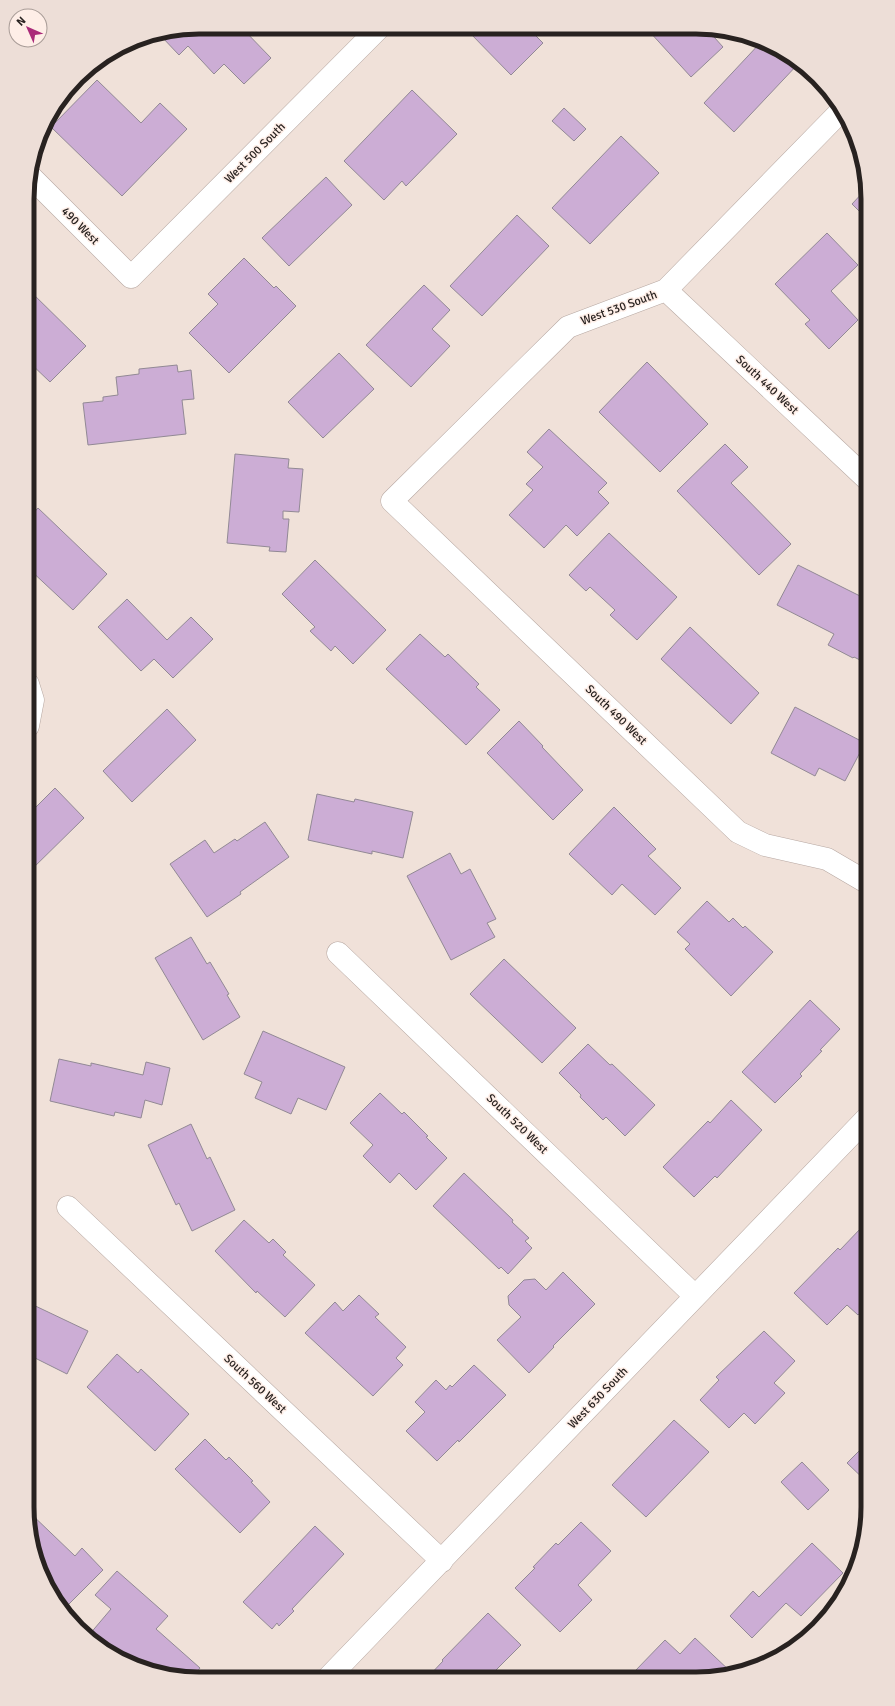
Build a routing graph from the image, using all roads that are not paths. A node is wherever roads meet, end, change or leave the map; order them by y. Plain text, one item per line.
1 (372, 34) edge
2 (837, 115) edge
3 (35, 181) edge
4 (131, 277) joint
5 (666, 290) junction
6 (861, 473) edge
7 (392, 501) joint
8 (861, 879) edge
9 (338, 953) dead end
10 (861, 1124) edge
11 (68, 1207) dead end
12 (695, 1296) junction
13 (442, 1561) junction
14 (334, 1672) edge

1 - 4 street, West 500 South
2 - 5 street, West 530 South
3 - 4 street, 490 West
5 - 6 street, South 440 West
5 - 7 street, West 530 South
7 - 8 street, South 490 West
9 - 12 street, South 520 West
10 - 12 street, West 630 South
11 - 13 street, South 560 West
12 - 13 street, West 630 South
13 - 14 street, West 630 South

